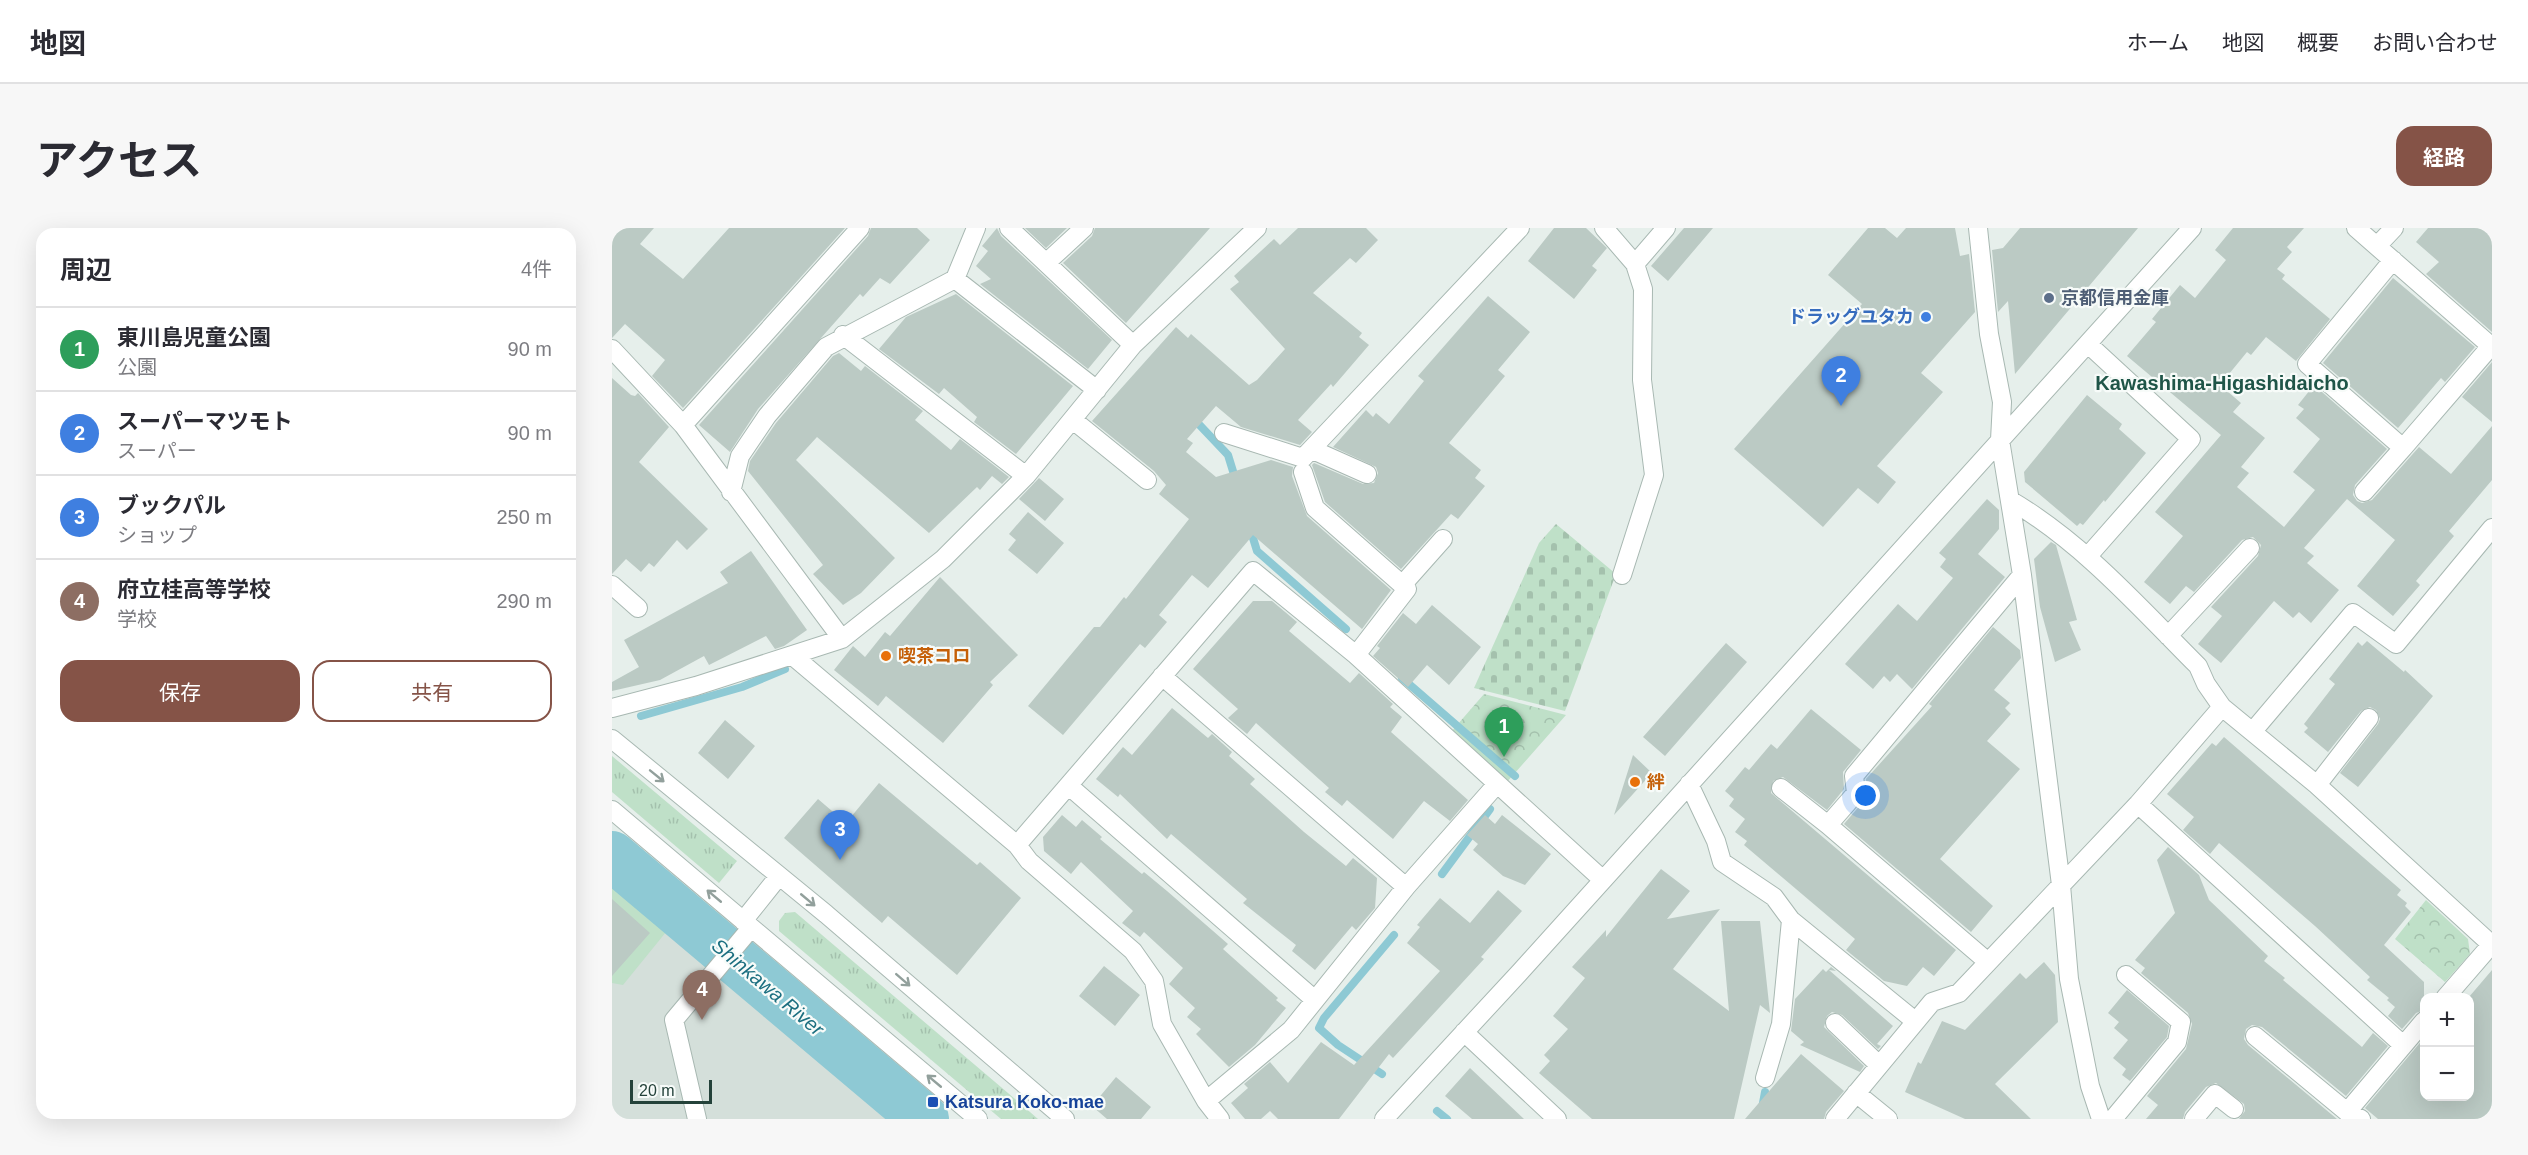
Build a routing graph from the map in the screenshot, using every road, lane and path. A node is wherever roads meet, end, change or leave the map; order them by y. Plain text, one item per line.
1 (860, 228) edge
2 (976, 228) edge
3 (1008, 228) edge
4 (1084, 228) edge
5 (1257, 228) edge
6 (1520, 228) edge
7 (1604, 228) edge
8 (1666, 228) edge
9 (1978, 228) edge
10 (2192, 228) edge
11 (2356, 228) edge
12 (2394, 228) edge
13 (2377, 246) junction
14 (2393, 260) junction
15 (1046, 263) junction
16 (1635, 264) junction
17 (955, 279) junction
18 (843, 335) junction
19 (2088, 344) junction
20 (1133, 345) junction
21 (2491, 346) edge
22 (612, 349) edge
23 (1096, 390) junction
24 (1073, 420) junction
25 (682, 425) junction
26 (1224, 433) dead end
27 (2000, 440) junction
28 (2403, 448) junction
29 (1306, 460) junction
30 (1367, 474) dead end
31 (1026, 476) junction
32 (1147, 480) dead end
33 (731, 492) junction
34 (2364, 492) dead end
35 (2010, 500) junction
36 (2492, 528) edge
37 (1443, 539) dead end
38 (2250, 548) dead end
39 (2088, 556) junction
40 (1622, 575) dead end
41 (2022, 575) junction
42 (1402, 584) junction
43 (612, 585) edge
44 (638, 608) dead end
45 (2168, 636) junction
46 (842, 639) junction
47 (1356, 655) junction
48 (794, 656) junction
49 (1162, 676) junction
50 (2222, 707) junction
51 (612, 708) edge
52 (2369, 717) dead end
53 (2253, 731) junction
54 (612, 739) edge
55 (1497, 784) junction
56 (1689, 784) junction
57 (1069, 786) junction
58 (2317, 786) junction
59 (1781, 788) dead end
60 (2138, 804) junction
61 (612, 810) edge
62 (1828, 825) junction
63 (1017, 845) junction
64 (779, 876) junction
65 (1603, 880) junction
66 (2061, 885) junction
67 (1406, 887) junction
68 (1791, 920) junction
69 (747, 924) junction
70 (2491, 945) edge
71 (1988, 962) junction
72 (2126, 975) dead end
73 (2449, 993) edge
74 (1315, 1000) junction
75 (1915, 1021) junction
76 (1835, 1023) dead end
77 (2420, 1026) edge
78 (1464, 1032) junction
79 (2255, 1036) dead end
80 (2403, 1045) junction
81 (1879, 1065) junction
82 (1765, 1078) dead end
83 (1856, 1093) junction
84 (1206, 1101) junction
85 (2234, 1109) dead end
86 (2354, 1115) edge
87 (697, 1119) edge
88 (978, 1119) edge
89 (1065, 1119) edge
90 (1220, 1119) edge
91 (1384, 1119) edge
92 (1557, 1119) edge
93 (1835, 1119) edge
94 (1888, 1119) edge
95 (2101, 1119) edge
96 (2113, 1119) edge
97 (2194, 1119) edge

1 - 25 street
2 - 17 street
3 - 15 street
4 - 15 street
5 - 20 street
6 - 29 street
7 - 16 street
8 - 16 street
9 - 27 street
10 - 19 street
11 - 13 street
12 - 13 street
13 - 14 street
14 - 21 street
14 - 28 street
15 - 20 street
16 - 40 street
17 - 18 street
17 - 23 street
18 - 31 street
18 - 33 street
19 - 27 street
19 - 39 street
20 - 23 street
21 - 28 street
22 - 25 street
23 - 24 street
24 - 31 street
24 - 32 street
25 - 33 street
26 - 29 street
27 - 35 street
27 - 56 street
28 - 34 street
29 - 30 street
29 - 42 street
31 - 46 street
33 - 46 street
35 - 39 street
35 - 41 street
36 - 53 street
37 - 42 street
38 - 45 street
39 - 45 street
41 - 62 street
41 - 66 street
42 - 47 street
43 - 44 street
45 - 50 street
46 - 48 street
47 - 49 street
47 - 55 street
48 - 51 street
48 - 63 street
49 - 57 street
49 - 67 street
50 - 53 street
50 - 60 street
52 - 58 street
53 - 58 street
54 -> 64 street
55 - 65 street
55 - 67 street
56 - 65 street
56 - 68 street
57 - 63 street
57 - 74 street
58 - 70 street
59 - 62 street
60 - 66 street
60 - 80 street
69 -> 61 street
62 - 71 street
63 - 84 street
64 - 69 street
64 -> 89 street
65 - 78 street
66 - 71 street
66 - 95 street
67 - 74 street
68 - 75 street
68 - 82 street
69 - 87 street
88 -> 69 street
70 - 73 street
71 - 75 street
72 - 96 street
74 - 84 street
75 - 81 street
76 - 81 street
77 - 80 street
78 - 91 street
78 - 92 street
79 - 86 street
80 - 86 street
81 - 83 street
83 - 93 street
83 - 94 street
84 - 90 street
85 - 97 street

